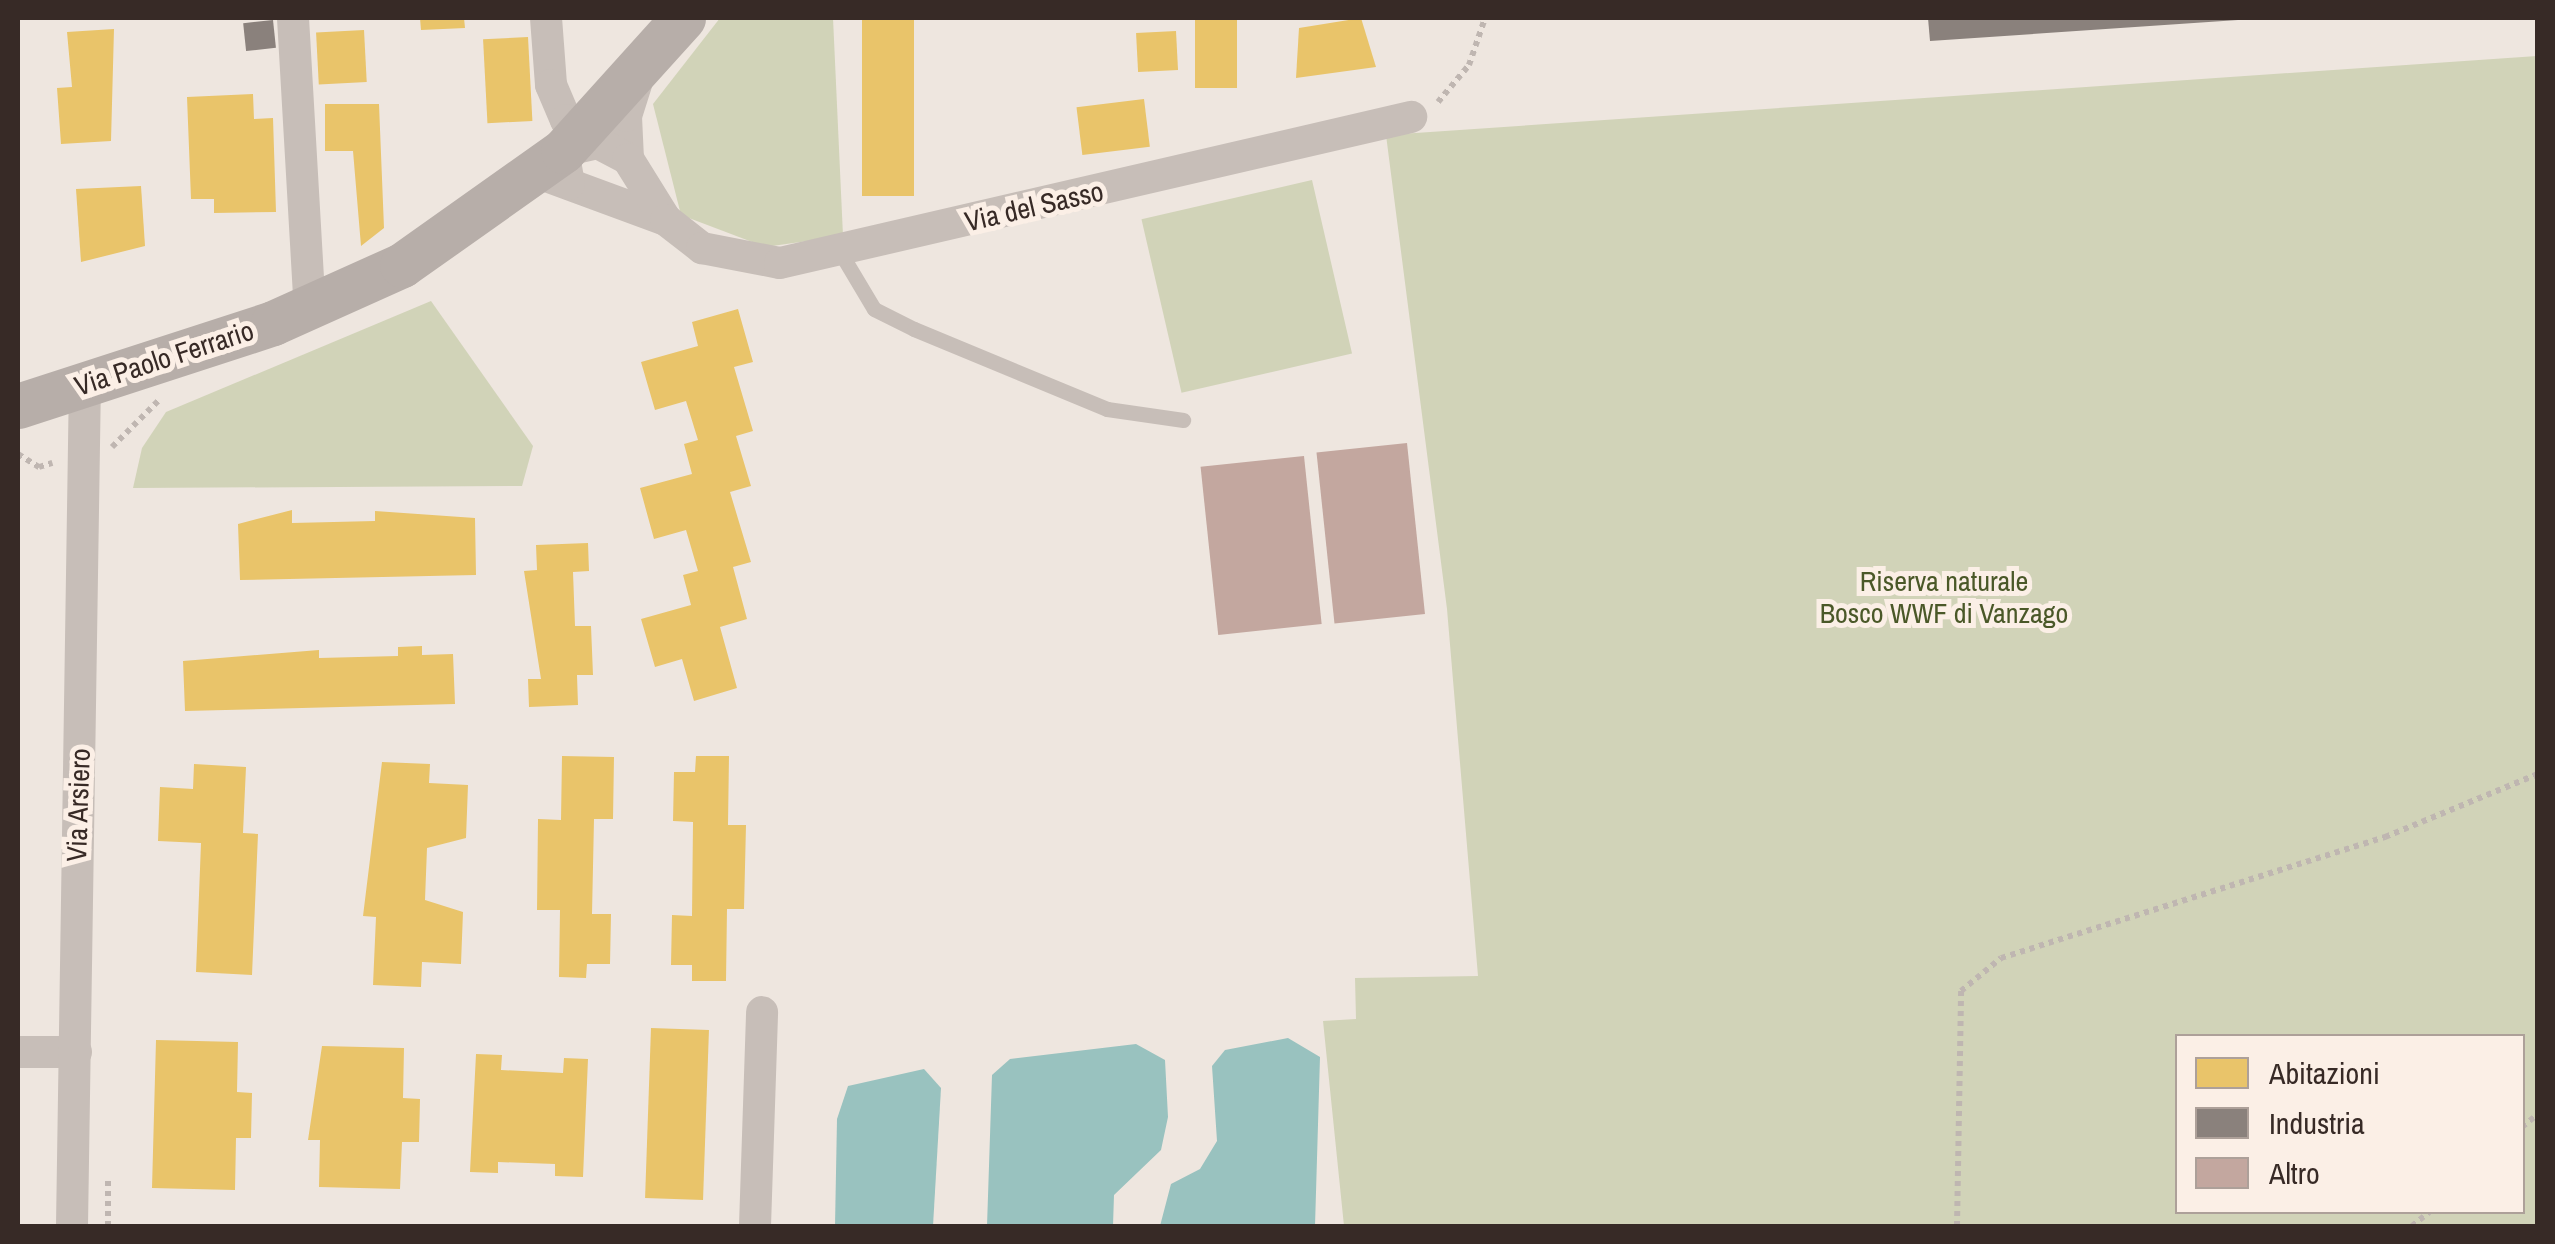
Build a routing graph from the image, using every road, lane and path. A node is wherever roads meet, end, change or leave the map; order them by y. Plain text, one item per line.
1 (293, 18) edge
2 (546, 18) edge
3 (683, 18) edge
4 (1485, 18) edge
5 (642, 70) junction
6 (1411, 117) joint
7 (628, 158) junction
8 (562, 161) junction
9 (666, 220) junction
10 (840, 252) junction
11 (310, 309) junction
12 (85, 384) junction
13 (18, 406) edge
14 (1183, 420) dead end
15 (2538, 774) edge
16 (762, 1012) dead end
17 (18, 1052) edge
18 (76, 1052) junction
19 (72, 1226) edge
20 (756, 1226) edge
21 (1957, 1226) edge

1 - 11 street
2 - 8 street
3 - 5 street, Via Paolo Ferrario
4 - 6 path
5 - 7 street
5 - 8 street, Via Paolo Ferrario
6 - 10 street, Via del Sasso
7 - 8 street
7 - 9 street, Via del Sasso
8 - 9 street, Via del Sasso
8 - 11 street, Via Paolo Ferrario
9 - 10 street, Via del Sasso
10 - 14 lane
11 - 12 street, Via Paolo Ferrario
12 - 13 street, Via Paolo Ferrario
12 - 18 street, Via Arsiero
15 - 21 path
16 - 20 street
17 - 18 street
18 - 19 street, Via Arsiero

